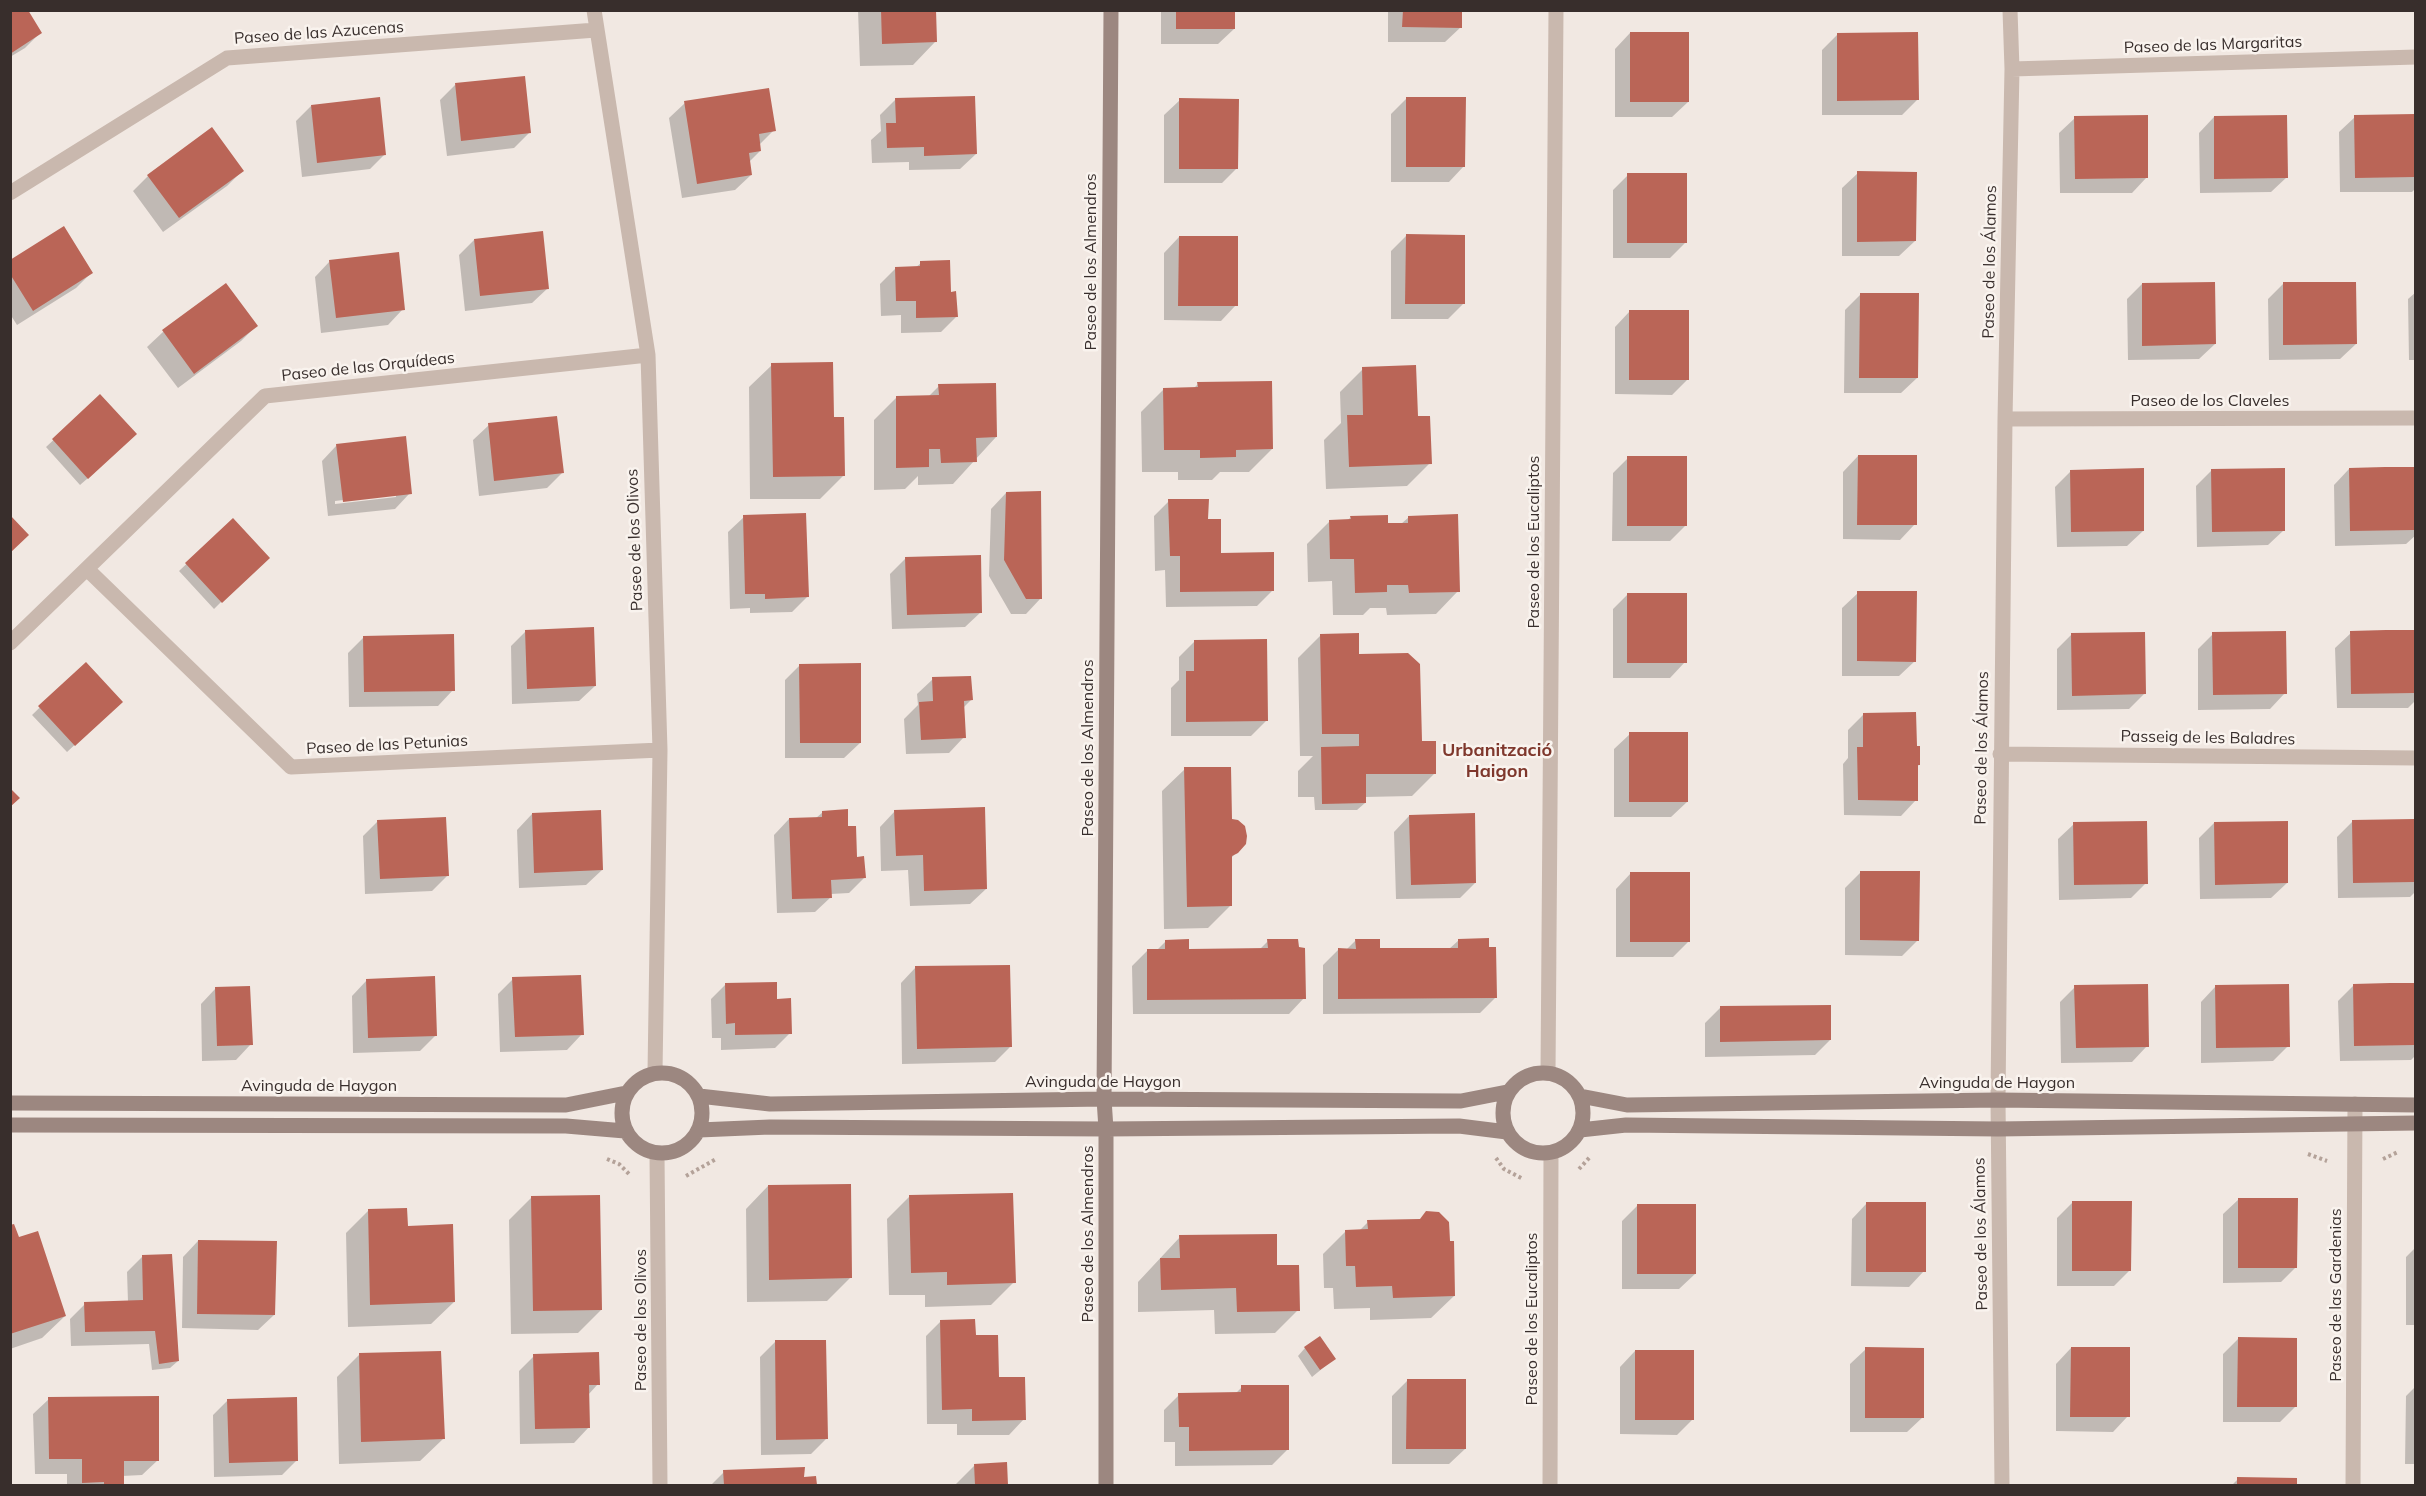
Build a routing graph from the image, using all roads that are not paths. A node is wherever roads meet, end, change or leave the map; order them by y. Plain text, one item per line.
1 (594, 10) edge
2 (1111, 10) edge
3 (1556, 10) edge
4 (2010, 10) edge
5 (596, 30) junction
6 (2415, 57) edge
7 (2012, 69) junction
8 (10, 193) edge
9 (648, 355) junction
10 (2415, 418) edge
11 (2005, 419) junction
12 (88, 570) junction
13 (10, 643) edge
14 (660, 750) junction
15 (2000, 754) junction
16 (2415, 758) edge
17 (655, 1072) junction
18 (1548, 1073) junction
19 (1508, 1092) junction
20 (626, 1093) junction
21 (699, 1096) junction
22 (1580, 1096) junction
23 (1104, 1099) junction
24 (1998, 1100) junction
25 (10, 1103) edge
26 (2355, 1104) junction
27 (2415, 1105) edge
28 (2355, 1123) junction
29 (2415, 1123) edge
30 (10, 1125) edge
31 (1106, 1129) junction
32 (1998, 1129) junction
33 (699, 1130) junction
34 (1580, 1130) junction
35 (625, 1131) junction
36 (1507, 1131) junction
37 (1551, 1153) junction
38 (657, 1154) junction
39 (660, 1485) edge
40 (1106, 1485) edge
41 (1550, 1485) edge
42 (2002, 1485) edge
43 (2353, 1485) edge

1 - 5 street, Paseo de los Olivos
2 - 23 street, Paseo de los Almendros
3 - 18 street, Paseo de los Eucaliptos
4 - 7 street, Paseo de los Álamos
5 - 8 street, Paseo de las Azucenas
5 - 9 street, Paseo de los Olivos
6 - 7 street, Paseo de las Margaritas
7 - 11 street, Paseo de los Álamos
9 - 12 street, Paseo de las Orquídeas
9 - 14 street, Paseo de los Olivos
10 - 11 street, Paseo de los Claveles
11 - 15 street, Paseo de los Álamos
12 - 13 street, Paseo de las Orquídeas
12 - 14 street, Paseo de las Petunias
14 - 17 street, Paseo de los Olivos
15 - 16 street, Passeig de les Baladres
15 - 24 street, Paseo de los Álamos
17 - 20 street
17 - 21 street
18 - 19 street
18 - 22 street
19 - 23 street, Avinguda de Haygon
19 - 36 street
20 - 25 street, Avinguda de Haygon
20 - 35 street
21 - 23 street, Avinguda de Haygon
21 - 33 street
22 - 24 street, Avinguda de Haygon
22 - 34 street
23 - 31 street, Paseo de los Almendros
24 - 26 street, Avinguda de Haygon
24 - 32 street, Paseo de los Álamos
26 - 27 street, Avinguda de Haygon
26 - 28 street, Paseo de las Gardenias
28 - 29 street
28 - 32 street
28 - 43 street, Paseo de las Gardenias
30 - 35 street
31 - 33 street
31 - 36 street
31 - 40 street, Paseo de los Almendros
32 - 34 street
32 - 42 street, Paseo de los Álamos
33 - 38 street
34 - 37 street
35 - 38 street
36 - 37 street
37 - 41 street, Paseo de los Eucaliptos
38 - 39 street, Paseo de los Olivos

